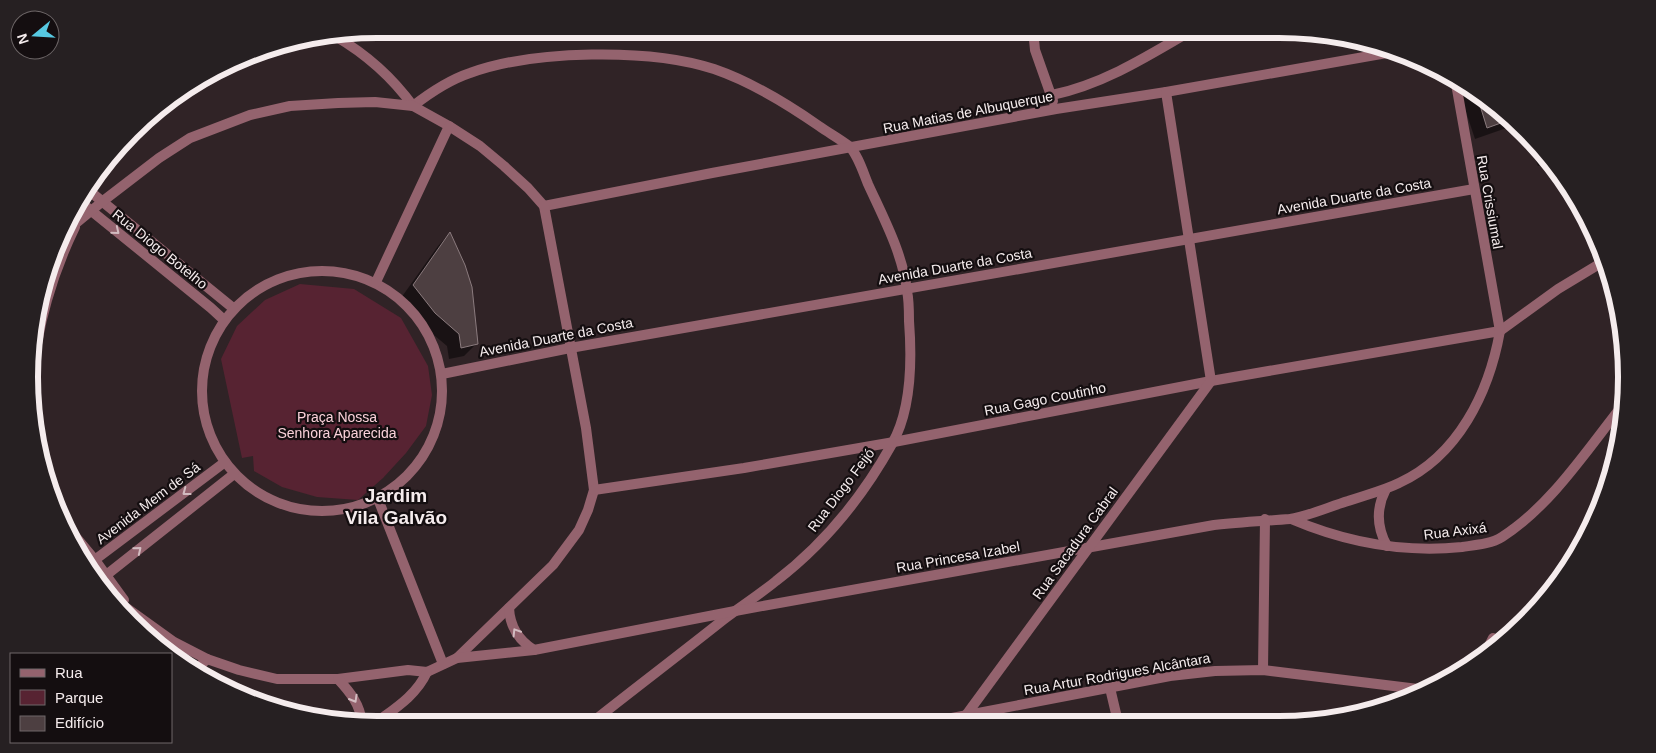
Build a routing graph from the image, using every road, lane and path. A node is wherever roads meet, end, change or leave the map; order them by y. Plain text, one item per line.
1 (1034, 38) edge
2 (1178, 38) edge
3 (340, 39) edge
4 (1383, 54) edge
5 (1456, 87) edge
6 (1166, 92) junction
7 (1052, 96) junction
8 (413, 106) junction
9 (1056, 109) junction
10 (449, 126) junction
11 (851, 148) junction
12 (1474, 189) junction
13 (92, 193) edge
14 (103, 201) junction
15 (84, 205) edge
16 (544, 206) junction
17 (92, 211) junction
18 (77, 224) junction
19 (72, 228) edge
20 (1188, 240) junction
21 (1599, 264) edge
22 (376, 282) junction
23 (907, 288) junction
24 (233, 308) junction
25 (224, 320) junction
26 (1500, 331) junction
27 (40, 335) edge
28 (570, 348) junction
29 (442, 374) junction
30 (1211, 381) junction
31 (1617, 412) edge
32 (894, 442) junction
33 (225, 462) junction
34 (234, 474) junction
35 (1386, 489) junction
36 (594, 490) junction
37 (378, 498) junction
38 (1291, 518) junction
39 (1265, 519) junction
40 (1387, 546) junction
41 (1089, 547) junction
42 (93, 561) edge
43 (104, 577) edge
44 (108, 583) edge
45 (125, 603) edge
46 (509, 608) junction
47 (131, 610) edge
48 (735, 611) junction
49 (534, 650) junction
50 (457, 658) junction
51 (207, 659) junction
52 (443, 664) junction
53 (200, 666) edge
54 (1263, 670) junction
55 (427, 672) junction
56 (338, 679) junction
57 (1110, 688) junction
58 (1413, 688) edge
59 (360, 715) edge
60 (384, 716) edge
61 (600, 716) edge
62 (966, 716) edge
63 (978, 716) edge
64 (1117, 716) edge

1 - 7 street
2 - 7 street
3 - 8 street
4 - 6 street, Rua Matias de Albuquerque
5 - 12 street, Rua Crissiumal
6 - 9 street, Rua Matias de Albuquerque
6 - 20 street
7 - 9 street
8 - 10 street
8 - 11 street
8 - 14 street
9 - 11 street, Rua Matias de Albuquerque
10 - 16 street
10 - 22 street
11 - 16 street, Rua Matias de Albuquerque
11 - 23 street, Rua Diogo Feijó
12 - 20 street, Avenida Duarte da Costa
12 - 26 street, Rua Crissiumal
13 - 14 street, Rua Diogo Botelho
14 - 17 street
14 - 24 street, Rua Diogo Botelho
15 - 17 street, Rua Diogo Botelho
16 - 28 street
17 - 18 street
17 -> 25 street, Rua Diogo Botelho
18 - 19 street
18 - 27 street
20 - 23 street, Avenida Duarte da Costa
20 - 30 street
21 - 26 street
22 - 24 street
22 - 29 street
23 - 28 street, Avenida Duarte da Costa
23 - 32 street, Rua Diogo Feijó
24 - 25 street
25 - 33 street
26 - 30 street, Rua Gago Coutinho
26 - 35 street, Rua Princesa Izabel
28 - 29 street, Avenida Duarte da Costa
28 - 36 street
29 - 37 street
30 - 32 street, Rua Gago Coutinho
30 - 41 street, Rua Sacadura Cabral
31 - 40 street, Rua Axixá
32 - 36 street, Rua Gago Coutinho
32 - 48 street, Rua Diogo Feijó
33 - 34 street
33 -> 42 street, Avenida Mem de Sá
34 - 37 street
43 -> 34 street, Avenida Mem de Sá
35 - 38 street, Rua Princesa Izabel
35 - 40 street
36 - 46 street
37 - 52 street
38 - 39 street, Rua Princesa Izabel
38 - 40 street, Rua Axixá
39 - 41 street, Rua Princesa Izabel
39 - 54 street
41 - 48 street, Rua Princesa Izabel
41 - 62 street, Rua Sacadura Cabral
44 - 45 street, Rua Princesa Izabel
49 -> 46 street
46 - 50 street
47 - 51 street, Rua Princesa Izabel
48 - 49 street, Rua Princesa Izabel
48 - 61 street, Rua Diogo Feijó
49 - 50 street, Rua Princesa Izabel
50 - 52 street, Rua Princesa Izabel
51 - 53 street
51 - 56 street, Rua Princesa Izabel
52 - 55 street, Rua Princesa Izabel
54 - 57 street, Rua Artur Rodrigues Alcântara
54 - 58 street, Rua Artur Rodrigues Alcântara
55 - 56 street, Rua Princesa Izabel
55 - 60 street
56 -> 59 street
57 - 63 street, Rua Artur Rodrigues Alcântara
57 - 64 street

